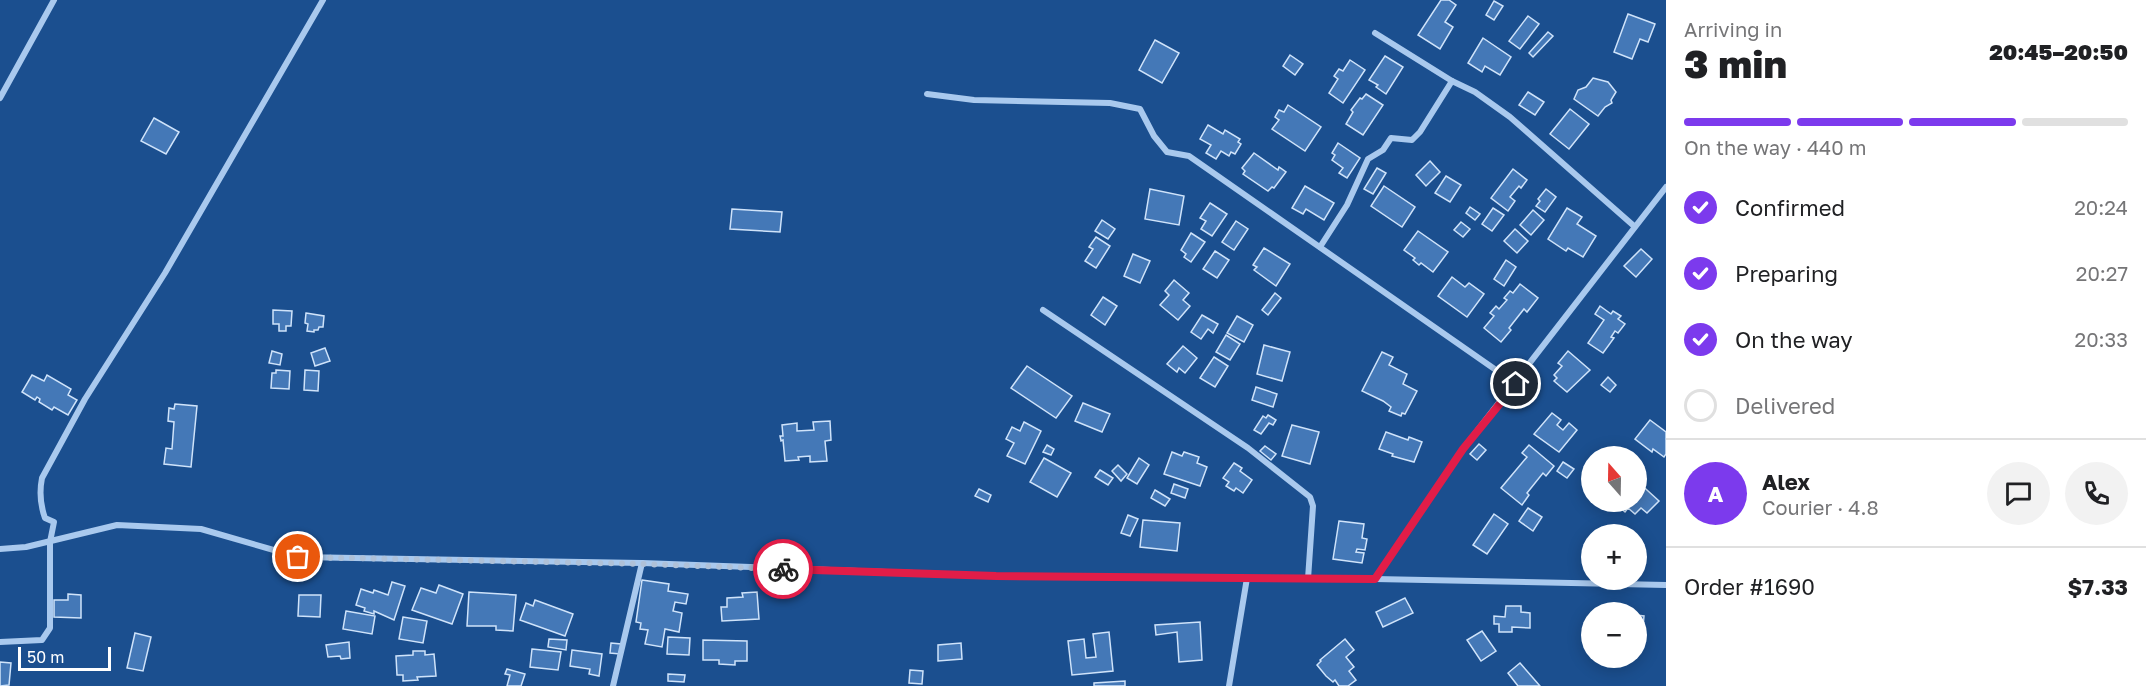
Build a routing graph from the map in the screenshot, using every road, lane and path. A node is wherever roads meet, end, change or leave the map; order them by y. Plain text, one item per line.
1 (54, 0) edge
2 (323, 0) edge
3 (1375, 33) dead end
4 (1452, 81) junction
5 (927, 94) dead end
6 (0, 98) edge
7 (1666, 187) edge
8 (1634, 226) junction
9 (1320, 247) junction
10 (1043, 310) dead end
11 (1516, 384) junction
12 (50, 542) junction
13 (0, 549) edge
14 (642, 564) junction
15 (1247, 578) junction
16 (1308, 579) junction
17 (1375, 579) junction
18 (1666, 585) edge
19 (0, 642) edge
20 (613, 686) edge
21 (1229, 686) edge

1 - 6 street
2 - 12 street
3 - 4 street
4 - 8 street
4 - 9 street
5 - 9 street
7 - 8 street
8 - 11 street
9 - 11 street
10 - 16 street
11 - 17 street
12 - 13 street
12 - 14 street
12 - 19 street
14 - 15 street
14 - 20 street
15 - 16 street
15 - 21 street
16 - 17 street
17 - 18 street

